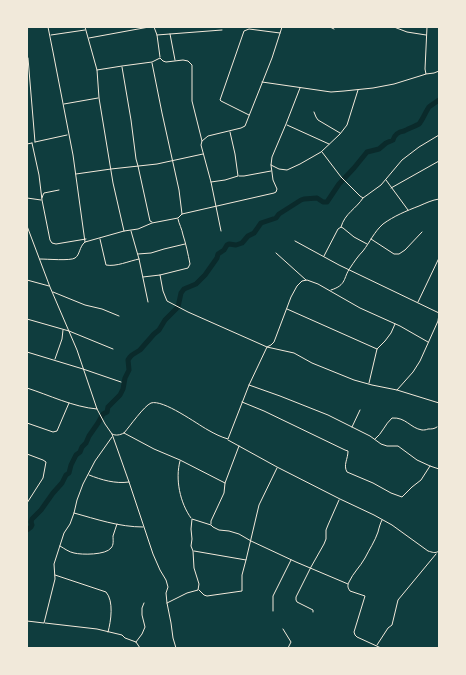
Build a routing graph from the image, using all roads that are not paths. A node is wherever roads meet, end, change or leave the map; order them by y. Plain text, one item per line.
1 (48, 27) edge
2 (85, 27) edge
3 (148, 27) edge
4 (154, 27) edge
5 (282, 27) edge
6 (330, 27) edge
7 (394, 27) edge
8 (427, 27) edge
9 (334, 29) dead end
10 (86, 30) junction
11 (222, 30) dead end
12 (170, 33) junction
13 (280, 33) junction
14 (50, 35) junction
15 (157, 35) junction
16 (427, 35) junction
17 (89, 38) junction
18 (28, 58) dead end
19 (160, 58) junction
20 (175, 60) junction
21 (152, 62) junction
22 (122, 66) junction
23 (98, 70) junction
24 (439, 71) edge
25 (426, 74) junction
26 (262, 82) junction
27 (300, 87) junction
28 (358, 90) junction
29 (99, 98) junction
30 (63, 104) junction
31 (314, 112) dead end
32 (249, 115) junction
33 (286, 124) junction
34 (230, 131) junction
35 (69, 134) junction
36 (340, 134) junction
37 (439, 135) edge
38 (202, 141) junction
39 (35, 142) junction
40 (32, 143) junction
41 (27, 144) edge
42 (330, 145) junction
43 (321, 152) junction
44 (203, 154) junction
45 (173, 161) junction
46 (439, 161) edge
47 (271, 165) junction
48 (138, 166) junction
49 (111, 169) junction
50 (272, 171) junction
51 (76, 174) junction
52 (238, 176) junction
53 (386, 180) junction
54 (211, 182) junction
55 (391, 188) junction
56 (59, 190) dead end
57 (27, 198) edge
58 (363, 198) junction
59 (439, 199) edge
60 (42, 200) junction
61 (215, 206) junction
62 (408, 210) junction
63 (182, 214) junction
64 (178, 218) junction
65 (152, 223) junction
66 (27, 226) edge
67 (341, 227) junction
68 (131, 230) junction
69 (124, 231) junction
70 (221, 231) dead end
71 (422, 232) dead end
72 (100, 238) junction
73 (86, 239) junction
74 (370, 239) junction
75 (295, 240) dead end
76 (85, 242) junction
77 (185, 244) junction
78 (367, 244) junction
79 (276, 253) dead end
80 (138, 254) junction
81 (323, 256) junction
82 (439, 258) edge
83 (40, 259) junction
84 (139, 259) junction
85 (349, 269) junction
86 (160, 275) junction
87 (143, 277) junction
88 (27, 280) edge
89 (307, 280) junction
90 (50, 286) junction
91 (331, 291) junction
92 (52, 292) junction
93 (148, 302) dead end
94 (417, 303) junction
95 (287, 309) junction
96 (439, 314) edge
97 (119, 316) dead end
98 (27, 319) edge
99 (395, 324) junction
100 (63, 329) junction
101 (69, 331) junction
102 (428, 342) junction
103 (267, 347) junction
104 (113, 349) dead end
105 (378, 349) junction
106 (27, 352) edge
107 (55, 360) junction
108 (83, 368) junction
109 (121, 382) dead end
110 (369, 384) junction
111 (249, 385) junction
112 (27, 388) edge
113 (397, 390) junction
114 (242, 402) junction
115 (70, 403) junction
116 (439, 403) edge
117 (97, 409) junction
118 (360, 410) dead end
119 (27, 422) edge
120 (437, 426) dead end
121 (352, 427) junction
122 (124, 433) junction
123 (112, 434) junction
124 (112, 437) junction
125 (228, 439) junction
126 (374, 440) junction
127 (239, 446) junction
128 (27, 454) edge
129 (180, 460) junction
130 (430, 466) junction
131 (277, 467) junction
132 (439, 469) edge
133 (88, 475) junction
134 (129, 482) junction
135 (225, 483) junction
136 (340, 499) junction
137 (27, 503) edge
138 (74, 513) junction
139 (192, 519) junction
140 (382, 520) junction
141 (117, 524) junction
142 (211, 524) junction
143 (143, 527) junction
144 (251, 541) junction
145 (60, 546) junction
146 (193, 551) junction
147 (439, 551) edge
148 (437, 553) junction
149 (292, 559) junction
150 (246, 560) junction
151 (311, 567) junction
152 (55, 575) junction
153 (348, 584) junction
154 (198, 590) junction
155 (144, 603) dead end
156 (167, 603) junction
157 (273, 611) dead end
158 (313, 612) dead end
159 (27, 621) edge
160 (44, 623) junction
161 (282, 629) dead end
162 (108, 632) junction
163 (136, 642) junction
164 (377, 646) junction
165 (140, 648) edge
166 (176, 648) edge
167 (288, 648) edge
168 (381, 648) edge

1 - 14 street
2 - 10 street
3 - 17 street
4 - 15 street
5 - 13 street
6 - 9 street
7 - 16 street
8 - 16 street
10 - 14 street
10 - 17 street
11 - 12 street
12 - 15 street
12 - 20 street
13 - 26 street
13 - 32 street
14 - 30 street
15 - 19 street
16 - 25 street
17 - 23 street
18 - 39 street
19 - 20 street
19 - 21 street
20 - 38 street
21 - 22 street
21 - 45 street
22 - 23 street
22 - 48 street
23 - 29 street
24 - 25 street
25 - 28 street
26 - 27 street
26 - 32 street
27 - 28 street
27 - 33 street
28 - 36 street
29 - 30 street
29 - 49 street
30 - 35 street
31 - 36 street
32 - 34 street
33 - 42 street
33 - 47 street
34 - 38 street
34 - 52 street
35 - 39 street
35 - 51 street
36 - 42 street
37 - 53 street
38 - 44 street
39 - 40 street
40 - 41 street
40 - 60 street
42 - 43 street
43 - 47 street
43 - 58 street
44 - 45 street
44 - 54 street
45 - 48 street
45 - 63 street
46 - 55 street
47 - 50 street
48 - 49 street
48 - 65 street
49 - 51 street
49 - 69 street
50 - 52 street
50 - 61 street
51 - 73 street
52 - 54 street
53 - 55 street
53 - 58 street
54 - 61 street
55 - 62 street
56 - 60 street
57 - 60 street
58 - 67 street
59 - 62 street
60 - 73 street
61 - 63 street
61 - 70 street
62 - 74 street
63 - 64 street
64 - 65 street
64 - 77 street
65 - 68 street
66 - 83 street
67 - 78 street
67 - 81 street
68 - 69 street
68 - 80 street
69 - 72 street
71 - 74 street
72 - 76 street
72 - 84 street
73 - 76 street
74 - 78 street
75 - 81 street
76 - 83 street
77 - 80 street
77 - 86 street
78 - 85 street
79 - 89 street
80 - 84 street
81 - 85 street
82 - 94 street
83 - 90 street
84 - 87 street
85 - 91 street
85 - 94 street
86 - 87 street
86 - 103 street
87 - 93 street
88 - 90 street
89 - 91 street
89 - 95 street
90 - 92 street
91 - 99 street
92 - 97 street
92 - 101 street
94 - 96 street
95 - 103 street
95 - 105 street
96 - 102 street
98 - 100 street
99 - 102 street
99 - 105 street
100 - 101 street
100 - 107 street
101 - 104 street
101 - 108 street
102 - 113 street
103 - 110 street
103 - 111 street
105 - 110 street
106 - 107 street
107 - 108 street
108 - 109 street
108 - 117 street
110 - 113 street
111 - 114 street
111 - 121 street
112 - 115 street
113 - 116 street
114 - 125 street
114 - 130 street
115 - 117 street
115 - 119 street
117 - 123 street
118 - 121 street
120 - 126 street
121 - 126 street
122 - 123 street
122 - 125 street
122 - 129 street
123 - 124 street
124 - 133 street
124 - 134 street
125 - 127 street
126 - 130 street
127 - 131 street
127 - 135 street
128 - 137 street
129 - 135 street
129 - 139 street
130 - 132 street
131 - 136 street
131 - 144 street
133 - 134 street
133 - 138 street
134 - 143 street
135 - 142 street
136 - 140 street
136 - 151 street
138 - 141 street
138 - 145 street
139 - 142 street
139 - 146 street
140 - 148 street
140 - 153 street
141 - 143 street
141 - 145 street
142 - 144 street
143 - 156 street
144 - 149 street
144 - 150 street
145 - 152 street
146 - 150 street
146 - 154 street
147 - 148 street
148 - 164 street
149 - 151 street
149 - 157 street
150 - 154 street
151 - 153 street
151 - 158 street
152 - 160 street
152 - 162 street
153 - 164 street
154 - 156 street
155 - 163 street
156 - 166 street
159 - 160 street
160 - 162 street
161 - 167 street
162 - 163 street
163 - 165 street
164 - 168 street

